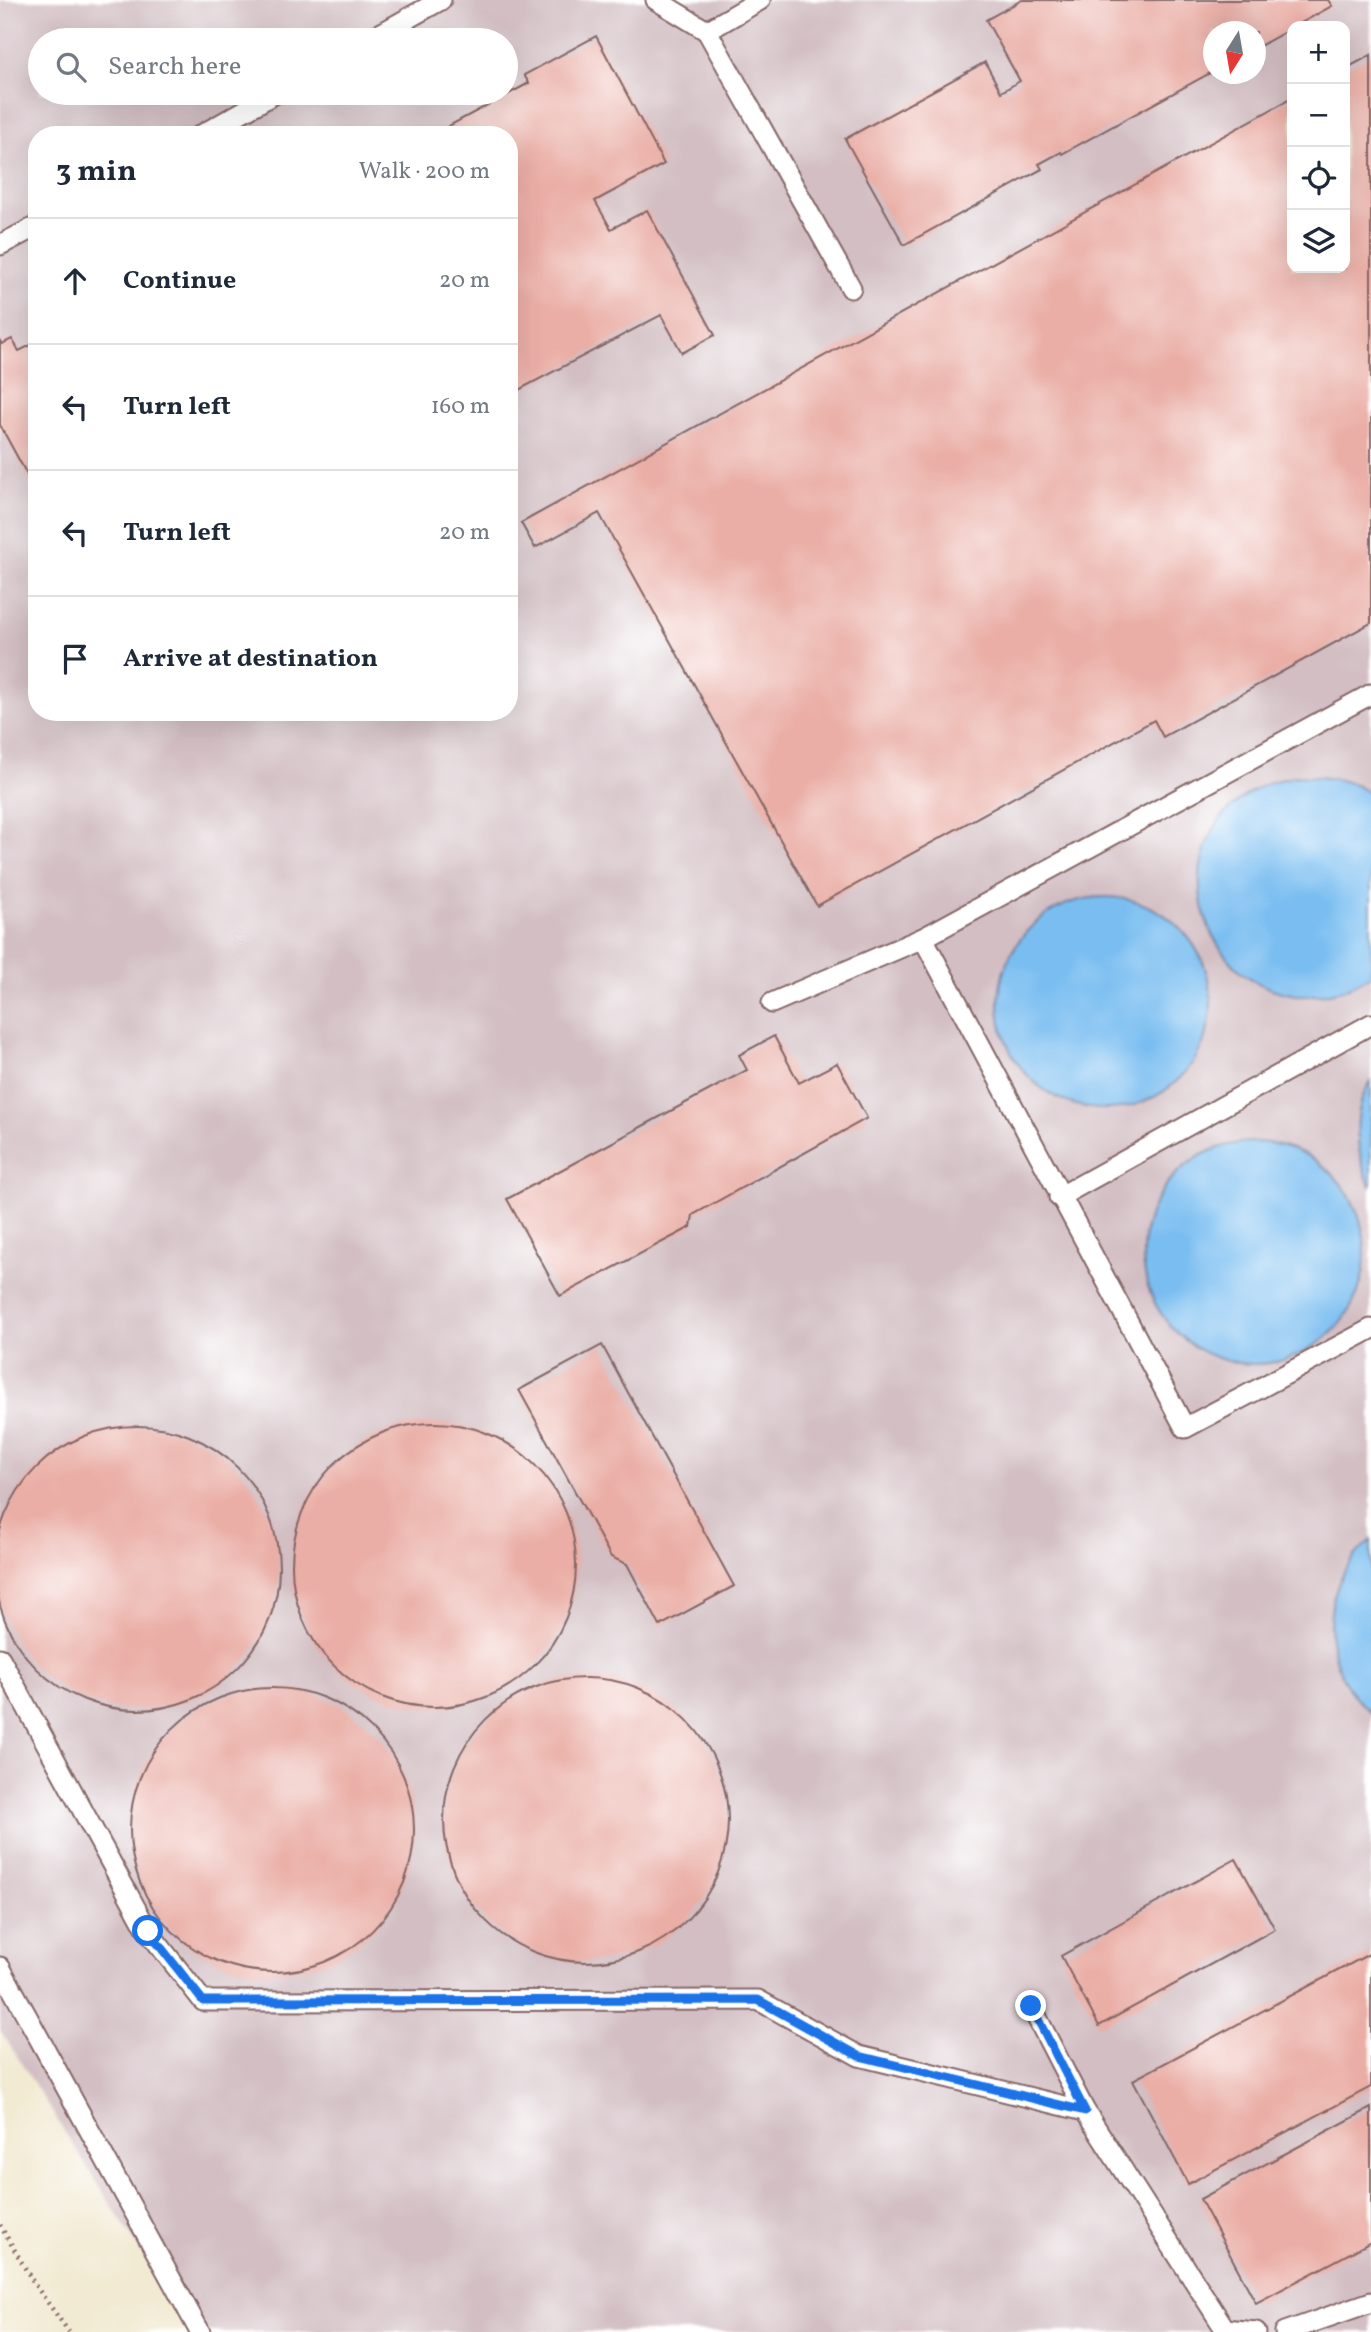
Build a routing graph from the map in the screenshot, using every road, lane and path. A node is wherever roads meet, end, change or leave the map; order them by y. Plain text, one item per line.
1 (441, 0) edge
2 (656, 0) edge
3 (761, 0) edge
4 (391, 28) edge
5 (706, 32) junction
6 (255, 105) edge
7 (217, 126) edge
8 (28, 231) edge
9 (0, 246) edge
10 (851, 289) dead end
11 (1371, 694) edge
12 (923, 938) junction
13 (772, 1003) dead end
14 (1371, 1024) edge
15 (1059, 1197) junction
16 (1371, 1329) edge
17 (0, 1658) edge
18 (0, 1966) edge
19 (1031, 2006) dead end
20 (1085, 2111) junction
21 (0, 2225) edge
22 (1371, 2302) edge
23 (1219, 2330) edge
24 (69, 2332) edge
25 (200, 2332) edge
26 (1256, 2332) edge
27 (1285, 2332) edge

1 - 4 lane
2 - 5 lane
3 - 5 lane
5 - 10 lane
6 - 7 lane
8 - 9 lane
11 - 12 lane
12 - 13 lane
12 - 15 lane
14 - 15 lane
15 - 16 lane
17 - 20 lane
18 - 25 lane
19 - 20 lane
20 - 23 lane
21 - 24 path
22 - 27 lane
23 - 26 lane

